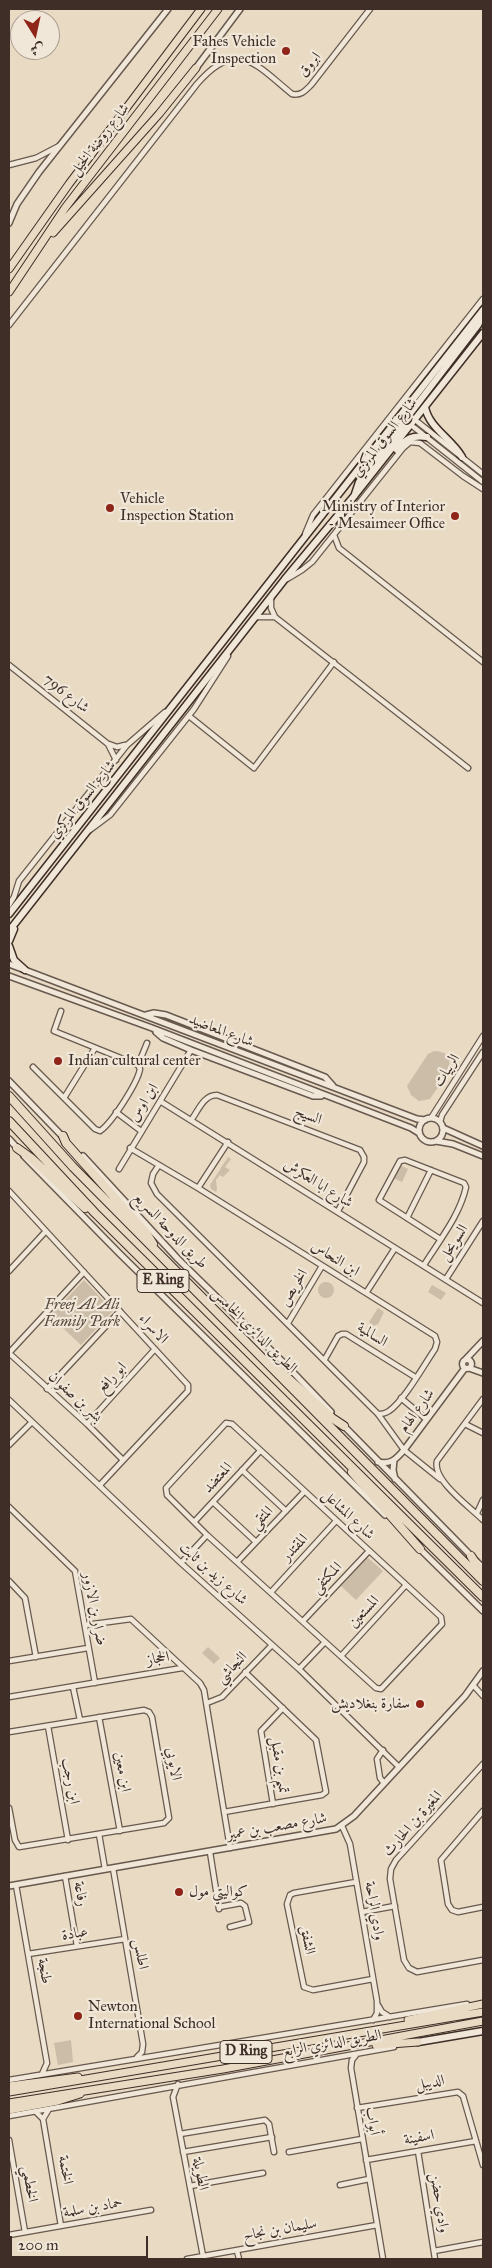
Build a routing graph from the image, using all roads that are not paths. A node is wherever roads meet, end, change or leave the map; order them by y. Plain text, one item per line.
1 (168, 9) edge
2 (202, 9) edge
3 (218, 9) edge
4 (240, 9) edge
5 (370, 9) edge
6 (196, 68) joint
7 (62, 143) junction
8 (9, 165) edge
9 (9, 223) edge
10 (36, 251) junction
11 (9, 269) edge
12 (9, 292) edge
13 (483, 299) edge
14 (483, 312) edge
15 (9, 325) edge
16 (483, 333) edge
17 (425, 407) junction
18 (403, 410) junction
19 (396, 419) junction
20 (411, 420) junction
21 (430, 440) junction
22 (439, 457) junction
23 (462, 457) junction
24 (483, 474) edge
25 (368, 479) junction
26 (483, 482) edge
27 (483, 489) edge
28 (356, 495) junction
29 (340, 513) junction
30 (341, 525) junction
31 (334, 534) junction
32 (303, 540) junction
33 (324, 547) junction
34 (339, 548) junction
35 (285, 579) junction
36 (271, 598) junction
37 (256, 617) junction
38 (276, 617) junction
39 (232, 647) junction
40 (334, 662) junction
41 (483, 662) edge
42 (9, 665) edge
43 (177, 702) junction
44 (189, 716) junction
45 (108, 744) junction
46 (127, 745) junction
47 (116, 760) junction
48 (468, 768) dead end
49 (90, 830) junction
50 (9, 905) edge
51 (28, 908) junction
52 (9, 914) edge
53 (9, 931) edge
54 (9, 941) edge
55 (9, 946) edge
56 (9, 964) edge
57 (25, 970) junction
58 (9, 977) edge
59 (61, 1011) dead end
60 (146, 1015) junction
61 (152, 1028) junction
62 (483, 1036) edge
63 (147, 1043) dead end
64 (95, 1048) junction
65 (191, 1050) junction
66 (483, 1052) edge
67 (262, 1053) junction
68 (252, 1056) junction
69 (138, 1065) junction
70 (33, 1068) dead end
71 (9, 1081) edge
72 (333, 1087) junction
73 (324, 1095) junction
74 (9, 1096) edge
75 (64, 1098) junction
76 (160, 1100) junction
77 (116, 1112) junction
78 (431, 1118) junction
79 (192, 1119) junction
80 (425, 1120) junction
81 (9, 1121) edge
82 (440, 1122) junction
83 (443, 1128) junction
84 (141, 1131) junction
85 (419, 1133) junction
86 (63, 1136) junction
87 (9, 1139) edge
88 (435, 1141) junction
89 (228, 1142) junction
90 (483, 1146) edge
91 (17, 1148) junction
92 (130, 1148) junction
93 (483, 1156) edge
94 (159, 1165) junction
95 (119, 1169) dead end
96 (431, 1170) junction
97 (198, 1188) junction
98 (9, 1191) edge
99 (338, 1210) junction
100 (95, 1214) junction
101 (407, 1218) junction
102 (483, 1221) edge
103 (46, 1231) junction
104 (440, 1239) junction
105 (395, 1248) junction
106 (155, 1251) junction
107 (424, 1265) junction
108 (322, 1266) junction
109 (9, 1270) edge
110 (84, 1272) junction
111 (446, 1279) junction
112 (366, 1293) junction
113 (483, 1303) edge
114 (120, 1312) junction
115 (288, 1322) junction
116 (483, 1341) edge
117 (155, 1349) junction
118 (9, 1353) edge
119 (261, 1358) junction
120 (325, 1359) junction
121 (468, 1363) junction
122 (483, 1373) edge
123 (415, 1377) junction
124 (47, 1389) junction
125 (401, 1398) junction
126 (483, 1399) edge
127 (9, 1400) edge
128 (378, 1414) junction
129 (426, 1419) junction
130 (32, 1422) junction
131 (87, 1424) junction
132 (465, 1424) junction
133 (344, 1426) junction
134 (483, 1433) edge
135 (322, 1436) junction
136 (9, 1445) edge
137 (404, 1450) junction
138 (260, 1451) junction
139 (123, 1460) junction
140 (394, 1460) junction
141 (377, 1462) junction
142 (242, 1470) junction
143 (395, 1479) junction
144 (440, 1479) junction
145 (100, 1485) junction
146 (304, 1492) junction
147 (483, 1500) edge
148 (212, 1502) junction
149 (9, 1508) edge
150 (286, 1511) junction
151 (477, 1513) junction
152 (483, 1520) edge
153 (195, 1521) junction
154 (336, 1521) junction
155 (207, 1535) junction
156 (256, 1542) junction
157 (420, 1549) junction
158 (369, 1551) junction
159 (471, 1556) junction
160 (238, 1562) junction
161 (181, 1563) junction
162 (483, 1568) edge
163 (483, 1576) edge
164 (9, 1581) edge
165 (483, 1581) edge
166 (406, 1586) junction
167 (272, 1591) junction
168 (483, 1597) edge
169 (483, 1611) edge
170 (303, 1621) junction
171 (86, 1625) junction
172 (325, 1642) junction
173 (272, 1644) junction
174 (88, 1648) junction
175 (340, 1656) junction
176 (36, 1657) junction
177 (9, 1662) edge
178 (182, 1668) junction
179 (299, 1668) junction
180 (483, 1671) edge
181 (245, 1672) junction
182 (95, 1683) junction
183 (473, 1685) junction
184 (73, 1687) junction
185 (483, 1696) edge
186 (9, 1697) edge
187 (207, 1702) junction
188 (283, 1708) junction
189 (99, 1717) junction
190 (80, 1720) junction
191 (48, 1726) junction
192 (9, 1732) edge
193 (382, 1750) junction
194 (399, 1766) junction
195 (482, 1768) edge
196 (384, 1783) junction
197 (273, 1804) junction
198 (9, 1808) edge
199 (483, 1811) edge
200 (224, 1812) junction
201 (342, 1826) junction
202 (120, 1831) junction
203 (99, 1834) junction
204 (68, 1840) junction
205 (230, 1848) junction
206 (210, 1852) junction
207 (113, 1868) junction
208 (105, 1870) junction
209 (65, 1876) junction
210 (356, 1882) junction
211 (16, 1885) junction
212 (9, 1886) edge
213 (395, 1906) junction
214 (483, 1908) edge
215 (362, 1912) junction
216 (230, 1927) dead end
217 (125, 1938) junction
218 (76, 1946) junction
219 (28, 1954) junction
220 (483, 1960) edge
221 (373, 1979) junction
222 (377, 2001) junction
223 (483, 2003) edge
224 (483, 2012) edge
225 (390, 2017) junction
226 (373, 2020) junction
227 (483, 2021) edge
228 (372, 2031) junction
229 (482, 2031) edge
230 (418, 2042) junction
231 (144, 2044) junction
232 (346, 2047) junction
233 (357, 2054) junction
234 (155, 2055) junction
235 (340, 2057) junction
236 (136, 2058) junction
237 (47, 2063) junction
238 (351, 2068) junction
239 (56, 2072) junction
240 (41, 2074) junction
241 (88, 2078) junction
242 (9, 2080) edge
243 (178, 2084) junction
244 (9, 2086) edge
245 (163, 2087) junction
246 (86, 2090) junction
247 (9, 2092) edge
248 (173, 2097) junction
249 (9, 2103) edge
250 (357, 2108) junction
251 (49, 2109) junction
252 (36, 2112) junction
253 (10, 2115) edge
254 (43, 2119) junction
255 (180, 2134) junction
256 (272, 2137) junction
257 (362, 2139) junction
258 (9, 2140) edge
259 (476, 2141) junction
260 (418, 2151) junction
261 (183, 2152) junction
262 (274, 2152) dead end
263 (289, 2152) dead end
264 (366, 2160) junction
265 (483, 2165) edge
266 (262, 2173) dead end
267 (369, 2179) junction
268 (340, 2185) dead end
269 (190, 2186) junction
270 (151, 2210) dead end
271 (61, 2226) junction
272 (377, 2226) junction
273 (25, 2232) junction
274 (9, 2235) edge
275 (483, 2242) edge
276 (237, 2250) junction
277 (434, 2251) junction
278 (203, 2256) junction
279 (187, 2259) edge
280 (239, 2259) edge
281 (383, 2259) edge
282 (435, 2259) edge

1 - 7 street, شارع روضة الخيل
2 - 11 main road, شارع روضة الخيل
3 - 10 main road, شارع روضة الخيل
4 - 6 street
5 - 15 street, ابروق
6 - 10 main road
7 - 8 street
7 - 9 street, شارع روضة الخيل
10 - 12 main road, شارع روضة الخيل
13 - 32 street, شارع السوق المركزي
14 - 18 main road, شارع السوق المركزي
14 - 20 main road
16 - 17 main road, شارع السوق المركزي
17 - 20 main road, شارع السوق المركزي
17 - 23 main road
18 - 19 main road, شارع السوق المركزي
18 - 20 street
19 - 28 main road
19 - 32 main road, شارع السوق المركزي
20 - 21 street
20 - 23 street
20 - 25 main road, شارع السوق المركزي
21 - 22 street
21 - 25 main road
21 - 26 street
22 - 27 street
22 - 30 street, شارع السوق المركزي
23 - 24 street
25 - 28 main road, شارع السوق المركزي
28 - 29 main road, شارع السوق المركزي
29 - 30 main road
29 - 35 main road, شارع السوق المركزي
30 - 31 street, شارع السوق المركزي
31 - 33 street, شارع السوق المركزي
31 - 34 street
32 - 43 main road, شارع السوق المركزي
33 - 34 street
33 - 35 street, شارع السوق المركزي
34 - 41 street
35 - 36 main road, شارع السوق المركزي
36 - 37 main road, شارع السوق المركزي
36 - 38 street
37 - 38 street
37 - 39 main road, شارع السوق المركزي
38 - 40 street
39 - 44 street, شارع السوق المركزي
39 - 49 main road, شارع السوق المركزي
40 - 44 street
40 - 48 street
42 - 45 street, شارع 796
43 - 46 street, شارع السوق المركزي
43 - 52 main road, شارع السوق المركزي
44 - 49 street, شارع السوق المركزي
45 - 46 street
45 - 47 street, شارع 796
46 - 47 street, شارع السوق المركزي
47 - 50 street, شارع السوق المركزي
49 - 51 main road, شارع السوق المركزي
51 - 53 main road, شارع السوق المركزي
51 - 54 main road
55 - 57 main road
56 - 57 street, شارع المعاضيد
57 - 60 street, شارع المعاضيد
58 - 61 street, شارع المعاضيد
59 - 64 street
60 - 67 street
60 - 68 street, شارع المعاضيد
61 - 65 street
61 - 73 street, شارع المعاضيد
62 - 78 street, الربيات
63 - 69 street
64 - 69 street
64 - 75 street
65 - 73 street
65 - 76 street, ابن اوس
66 - 82 street, الربيات
67 - 68 street
67 - 72 street
68 - 72 street, شارع المعاضيد
69 - 77 street
70 - 75 street
71 - 86 street, طريق الدوحة السريع
72 - 80 street, شارع المعاضيد
73 - 85 street, شارع المعاضيد
74 - 106 highway, الطريق الدائري الخامس / E Ring
75 - 77 street
76 - 79 street, شارع ابا العكرش
76 - 84 street, ابن اوس
77 - 84 street
78 - 80 street
78 - 82 street
79 - 89 street, شارع ابا العكرش
79 - 99 street, السيج
80 - 85 street
81 - 100 highway, الطريق الدائري الخامس / E Ring
82 - 83 street
83 - 88 street
83 - 90 street
84 - 92 street, ابن اوس
85 - 88 street
86 - 106 highway
86 - 133 street, طريق الدوحة السريع
87 - 91 street
88 - 93 street
89 - 97 street
89 - 99 street, شارع ابا العكرش
91 - 100 highway
91 - 157 street
92 - 94 street, ابن النحاس
92 - 95 street, ابن اوس
94 - 97 street, ابن النحاس
94 - 115 street
96 - 101 street
96 - 101 street
96 - 104 street
97 - 108 street, ابن النحاس
98 - 103 street, الاسراء
99 - 105 street, شارع ابا العكرش
100 - 135 highway, الطريق الدائري الخامس / E Ring
101 - 104 street
102 - 111 street, السويحل
103 - 109 street
103 - 110 street, الاسراء
104 - 107 street
105 - 107 street, شارع ابا العكرش
105 - 112 street
106 - 119 highway, الطريق الدائري الخامس / E Ring
107 - 111 street, شارع ابا العكرش
108 - 112 street, ابن النحاس
108 - 115 street, الخريص
110 - 114 street, الاسراء
110 - 118 street
111 - 113 street, شارع ابا العكرش
112 - 123 street, ابن النحاس
114 - 117 street, الاسراء
114 - 124 street
115 - 120 street
116 - 121 street, شارع الهام
117 - 131 street, ابو رافع
117 - 139 street, الاسراء
118 - 124 street, بشر بن صفوان
119 - 133 highway
119 - 165 highway, الطريق الدائري الخامس / E Ring
120 - 123 street, السالمية
120 - 128 street
121 - 122 street
121 - 129 street, شارع الهام
123 - 125 street, ابن النحاس
124 - 131 street, بشر بن صفوان
125 - 128 street, ابن النحاس
125 - 129 street
126 - 132 street
127 - 130 street, شارع زيد بن ثابت
128 - 137 street
129 - 137 street, شارع الهام
130 - 136 street
130 - 145 street, شارع زيد بن ثابت
131 - 139 street, بشر بن صفوان
132 - 134 street
132 - 144 street
133 - 141 street, طريق الدوحة السريع
135 - 157 highway
135 - 168 highway, الطريق الدائري الخامس / E Ring
137 - 140 street, شارع الهام
137 - 144 street
138 - 142 street, المعتضد
138 - 146 street, شارع المشاعل
138 - 153 street, شارع المشاعل
139 - 145 street, الاسراء
140 - 141 street
140 - 143 street
141 - 143 street, طريق الدوحة السريع
142 - 148 street, المعتضد
142 - 150 street
143 - 159 street, طريق الدوحة السريع
144 - 151 street
145 - 161 street, شارع زيد بن ثابت
146 - 150 street, المتقي
146 - 154 street, شارع المشاعل
147 - 151 street
148 - 153 street, المعتضد
148 - 156 street
149 - 171 street, ضرار بن الازور
150 - 156 street, المتقي
151 - 152 street
153 - 155 street, شارع المشاعل
154 - 158 street, شارع المشاعل
154 - 167 street, المقتدر
155 - 160 street, شارع المشاعل
155 - 161 street
156 - 160 street, المتقي
157 - 169 street
158 - 166 street, شارع المشاعل
158 - 170 street, المكتفي
159 - 162 street, طريق الدوحة السريع
159 - 163 highway
160 - 167 street, شارع المشاعل
161 - 173 street, شارع زيد بن ثابت
164 - 176 street
166 - 175 street, المستعين
166 - 175 street, شارع المشاعل
167 - 170 street, شارع المشاعل
170 - 172 street, شارع المشاعل
171 - 174 street, ضرار بن الازور
171 - 178 street
172 - 175 street, شارع المشاعل
172 - 179 street
173 - 179 street, شارع زيد بن ثابت
173 - 181 street, النجاشي
174 - 176 street
174 - 182 street, ضرار بن الازور
176 - 177 street
178 - 182 street, الحجاز
178 - 187 street, الحجاز
179 - 193 street, شارع زيد بن ثابت
180 - 183 street, شارع مصعب بن عمير
181 - 187 street, النجاشي
181 - 188 street, تميم بن مقبل
182 - 184 street, الحجاز
183 - 185 street
183 - 194 street, شارع مصعب بن عمير
184 - 186 street, الحجاز
184 - 190 street
187 - 200 street, الحجاز
188 - 197 street, تميم بن مقبل
188 - 197 street, تميم بن مقبل
189 - 190 street, الايوبي
189 - 202 street, ابن معين
189 - 202 street, الايوبي
190 - 191 street, الايوبي
191 - 192 street, الايوبي
191 - 204 street, ابن رجب
193 - 194 street, شارع زيد بن ثابت
193 - 196 street
194 - 196 street, شارع مصعب بن عمير
195 - 213 street, المغيرة بن الحارث
196 - 201 street, شارع مصعب بن عمير
197 - 200 street, تميم بن مقبل
198 - 204 street, الايوبي
199 - 214 street
200 - 205 street, الحجاز
201 - 205 street, شارع مصعب بن عمير
201 - 210 street, وادي الراحة
202 - 203 street, الايوبي
203 - 204 street, الايوبي
203 - 208 street
205 - 206 street, شارع مصعب بن عمير
206 - 207 street, شارع مصعب بن عمير
206 - 216 street
207 - 208 street, شارع مصعب بن عمير
207 - 217 street, اطلس
208 - 209 street, شارع مصعب بن عمير
209 - 211 street, شارع مصعب بن عمير
209 - 218 street, رفاعة
210 - 215 street, وادي الراحة
210 - 221 street, الشفق
211 - 212 street, شارع مصعب بن عمير
211 - 219 street, طنجة
213 - 215 street
213 - 220 street, المغيرة بن الحارث
215 - 221 street, وادي الراحة
217 - 218 street, عبادة
217 - 231 street, اطلس
218 - 219 street, عبادة
219 - 237 street, طنجة
221 - 222 street, وادي الراحة
222 - 225 street, وادي الراحة
222 - 226 street, وادي الراحة
223 - 225 street, الطريق الدائري الرابع
223 - 228 main road
224 - 228 main road, الطريق الدائري الرابع / D Ring
225 - 226 street, الطريق الدائري الرابع
226 - 234 street, الطريق الدائري الرابع
227 - 232 main road, الطريق الدائري الرابع / D Ring
228 - 241 main road, الطريق الدائري الرابع / D Ring
229 - 230 main road, الطريق الدائري الرابع
230 - 232 main road
230 - 233 street, الطريق الدائري الرابع
231 - 234 street
231 - 236 street
232 - 246 main road, الطريق الدائري الرابع / D Ring
233 - 235 street, الطريق الدائري الرابع
233 - 238 street
234 - 236 street, الطريق الدائري الرابع
235 - 238 street
235 - 243 street, الطريق الدائري الرابع
236 - 239 street, الطريق الدائري الرابع
237 - 239 street
237 - 240 street
238 - 250 street, أبواب
239 - 240 street, الطريق الدائري الرابع
240 - 242 street, الطريق الدائري الرابع
241 - 244 main road
241 - 247 main road, الطريق الدائري الرابع / D Ring
243 - 245 street, الطريق الدائري الرابع
243 - 248 street
245 - 248 street
245 - 251 street, الطريق الدائري الرابع
246 - 249 main road, الطريق الدائري الرابع / D Ring
246 - 253 main road, D Ring
248 - 255 street, الطويلة
250 - 257 street, أبواب
250 - 259 street, الديبل
251 - 252 street, الطريق الدائري الرابع
251 - 254 street
252 - 253 street, الطريق الدائري الرابع
252 - 254 street
254 - 271 street, الختمة
255 - 256 street
255 - 261 street, الطويلة
256 - 261 street
256 - 262 street
257 - 263 street
257 - 264 street, أبواب
258 - 273 street, الخطمي
259 - 260 street, اسفينة
259 - 265 street, الديبل
260 - 264 street, اسفينة
260 - 277 street, وادي حضن
261 - 269 street, الطويلة
264 - 267 street, أبواب
266 - 269 street
267 - 268 street
267 - 272 street, أبواب
269 - 278 street, الطويلة
270 - 271 street, حماد بن سلمة
271 - 273 street, حماد بن سلمة
272 - 276 street, سليمان بن نجاح
272 - 281 street, أبواب
273 - 274 street, حماد بن سلمة
275 - 277 street
276 - 278 street, سليمان بن نجاح
276 - 280 street
277 - 282 street, وادي حضن
278 - 279 street, سليمان بن نجاح

